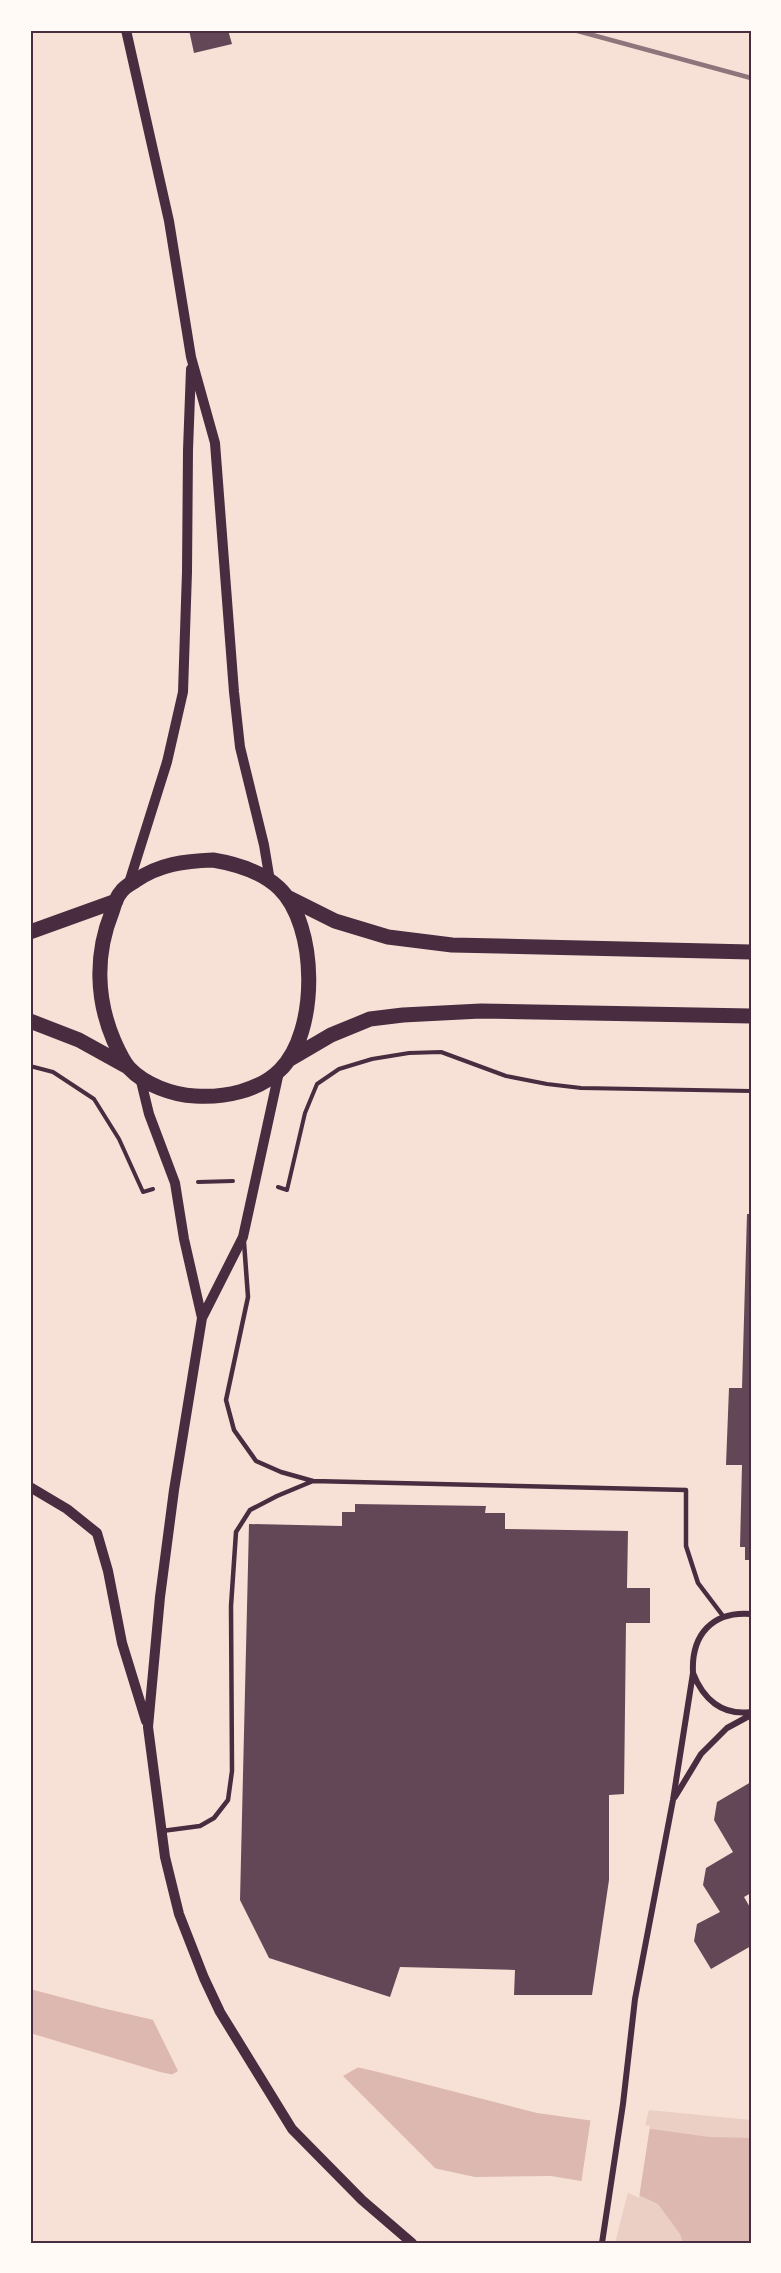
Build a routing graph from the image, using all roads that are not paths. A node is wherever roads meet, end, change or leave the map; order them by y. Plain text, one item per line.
1 (126, 30) edge
2 (191, 357) junction
3 (270, 881) junction
4 (128, 886) junction
5 (287, 897) junction
6 (116, 901) junction
7 (30, 932) edge
8 (751, 952) edge
9 (751, 1016) edge
10 (30, 1021) edge
11 (290, 1059) junction
12 (279, 1071) junction
13 (135, 1072) junction
14 (243, 1237) junction
15 (202, 1318) junction
16 (313, 1481) junction
17 (30, 1487) edge
18 (751, 1614) edge
19 (723, 1616) junction
20 (693, 1673) junction
21 (751, 1713) edge
22 (148, 1727) junction
23 (673, 1800) junction
24 (162, 1831) junction
25 (412, 2243) edge
26 (602, 2243) edge

1 - 2 street
2 - 3 street
2 - 4 street
3 - 4 main road
3 - 5 main road
4 - 6 main road
5 - 8 main road
5 - 11 main road
6 - 7 main road
6 - 13 main road
9 - 11 main road
10 - 13 main road
11 - 12 main road
12 - 13 main road
12 - 14 street
13 - 15 street
14 - 15 street
14 - 16 lane
15 - 22 street
16 - 19 lane
16 - 24 lane
17 - 22 street
18 - 19 street
19 - 20 street
20 - 21 street
20 - 23 street
21 - 23 street
22 - 24 street
23 - 26 street
24 - 25 street

